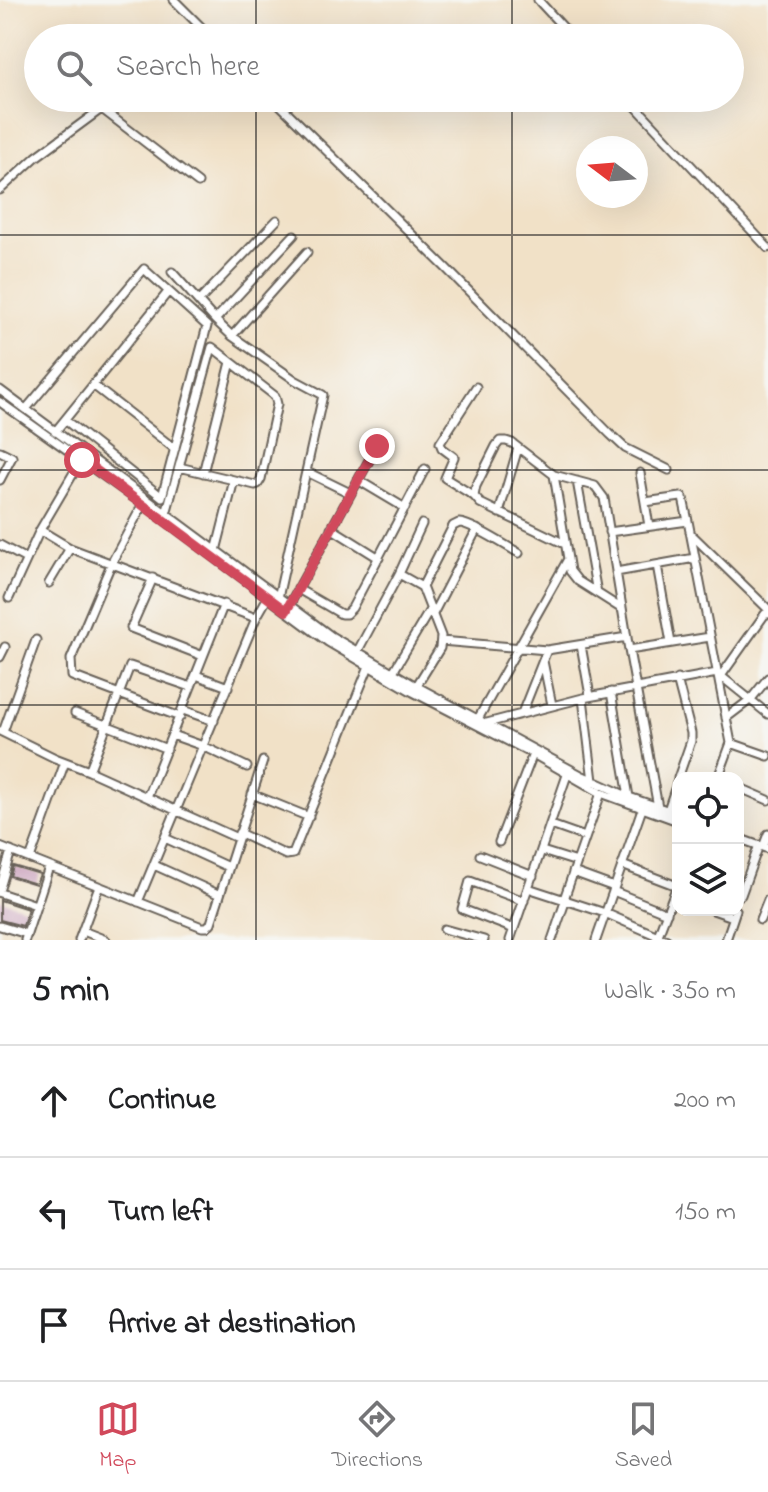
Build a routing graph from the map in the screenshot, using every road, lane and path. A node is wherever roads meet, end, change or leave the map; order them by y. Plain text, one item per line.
1 (174, 0) edge
2 (538, 0) edge
3 (198, 24) edge
4 (560, 24) edge
5 (98, 112) edge
6 (106, 112) edge
7 (287, 112) edge
8 (641, 112) edge
9 (198, 183) dead end
10 (0, 190) edge
11 (277, 220) dead end
12 (294, 235) dead end
13 (768, 248) edge
14 (307, 252) dead end
15 (172, 272) dead end
16 (168, 292) junction
17 (199, 301) junction
18 (215, 320) junction
19 (232, 336) junction
20 (231, 362) junction
21 (93, 385) junction
22 (476, 387) dead end
23 (0, 390) edge
24 (0, 402) edge
25 (26, 409) junction
26 (65, 420) junction
27 (55, 432) junction
28 (377, 446) dead end
29 (518, 448) junction
30 (175, 449) junction
31 (0, 451) edge
32 (84, 456) junction
33 (179, 467) junction
34 (425, 469) dead end
35 (669, 470) dead end
36 (307, 472) junction
37 (203, 473) junction
38 (640, 473) dead end
39 (554, 475) junction
40 (0, 480) edge
41 (234, 480) junction
42 (358, 480) junction
43 (577, 481) junction
44 (350, 493) junction
45 (474, 496) junction
46 (645, 502) junction
47 (143, 504) junction
48 (405, 508) junction
49 (499, 513) junction
50 (166, 514) junction
51 (688, 521) junction
52 (422, 524) dead end
53 (649, 526) junction
54 (331, 528) junction
55 (477, 529) junction
56 (40, 530) junction
57 (609, 532) junction
58 (690, 534) junction
59 (565, 544) junction
60 (0, 545) edge
61 (70, 548) junction
62 (216, 551) junction
63 (519, 553) dead end
64 (379, 558) junction
65 (695, 558) junction
66 (26, 559) junction
67 (568, 559) junction
68 (112, 562) junction
69 (657, 565) junction
70 (616, 572) junction
71 (399, 574) junction
72 (153, 578) junction
73 (49, 583) dead end
74 (422, 587) junction
75 (298, 589) junction
76 (597, 593) junction
77 (268, 597) junction
78 (9, 598) dead end
79 (277, 600) junction
80 (224, 604) junction
81 (287, 608) junction
82 (622, 609) junction
83 (432, 611) junction
84 (768, 611) edge
85 (256, 618) junction
86 (627, 637) junction
87 (710, 637) junction
88 (36, 640) dead end
89 (441, 641) junction
90 (671, 643) junction
91 (581, 645) junction
92 (5, 647) dead end
93 (519, 647) junction
94 (547, 650) junction
95 (629, 650) junction
96 (356, 655) junction
97 (203, 656) junction
98 (0, 657) edge
99 (543, 661) junction
100 (369, 666) junction
101 (393, 672) junction
102 (196, 675) junction
103 (719, 675) junction
104 (768, 678) edge
105 (677, 679) junction
106 (191, 687) junction
107 (228, 687) junction
108 (636, 687) junction
109 (414, 689) junction
110 (611, 692) junction
111 (119, 695) junction
112 (587, 697) junction
113 (751, 699) junction
114 (552, 705) junction
115 (75, 713) dead end
116 (181, 713) junction
117 (522, 713) junction
118 (768, 714) edge
119 (726, 718) junction
120 (214, 721) junction
121 (482, 721) junction
122 (108, 726) junction
123 (1, 732) edge
124 (172, 735) junction
125 (731, 743) junction
126 (203, 746) junction
127 (167, 749) junction
128 (533, 754) junction
129 (768, 756) edge
130 (263, 761) dead end
131 (65, 762) junction
132 (247, 767) dead end
133 (89, 771) junction
134 (680, 772) edge
135 (720, 772) edge
136 (567, 775) junction
137 (593, 781) junction
138 (744, 790) edge
139 (601, 793) junction
140 (252, 794) junction
141 (147, 797) junction
142 (629, 797) junction
143 (672, 798) edge
144 (768, 800) edge
145 (644, 806) junction
146 (658, 807) junction
147 (668, 810) junction
148 (177, 811) junction
149 (672, 812) edge
150 (309, 817) junction
151 (672, 818) edge
152 (551, 825) junction
153 (768, 834) edge
154 (238, 836) junction
155 (585, 837) junction
156 (165, 838) junction
157 (499, 842) dead end
158 (0, 847) edge
159 (763, 847) edge
160 (11, 851) junction
161 (542, 851) junction
162 (480, 855) dead end
163 (30, 859) junction
164 (577, 862) junction
165 (154, 865) junction
166 (622, 865) junction
167 (49, 867) junction
168 (228, 867) junction
169 (573, 872) junction
170 (533, 876) junction
171 (672, 883) edge
172 (99, 886) junction
173 (744, 886) edge
174 (528, 888) junction
175 (613, 889) junction
176 (0, 890) edge
177 (220, 895) junction
178 (565, 899) junction
179 (768, 900) edge
180 (524, 901) junction
181 (138, 902) junction
182 (672, 904) edge
183 (36, 905) junction
184 (605, 913) junction
185 (667, 913) junction
186 (734, 916) edge
187 (760, 920) dead end
188 (0, 926) edge
189 (444, 929) dead end
190 (514, 929) junction
191 (83, 931) junction
192 (455, 936) edge
193 (26, 937) edge
194 (657, 938) edge
195 (79, 940) edge
196 (106, 940) edge
197 (484, 940) edge
198 (510, 940) edge
199 (552, 940) edge
200 (596, 940) edge
201 (667, 940) edge
202 (726, 940) edge

1 - 3 street
2 - 4 street
5 - 10 street
6 - 9 street
7 - 35 street
8 - 13 street
11 - 17 street
12 - 18 street
14 - 19 street
15 - 17 street
16 - 21 street
16 - 25 street
16 - 30 street
17 - 18 street
18 - 19 street
19 - 36 street
20 - 33 street
20 - 37 street
20 - 41 street
21 - 26 street
21 - 30 street
22 - 45 street
23 - 25 street
24 - 32 street
25 - 27 street
26 - 27 street
26 - 30 street
27 - 32 street
28 - 42 street
29 - 39 street
29 - 45 street
29 - 49 street
31 - 40 street
32 - 47 street
32 - 50 street
32 - 56 street
33 - 37 street
33 - 50 street
34 - 48 street
36 - 44 street
36 - 79 street
37 - 41 street
38 - 46 street
39 - 43 street
39 - 59 street
41 - 62 street
42 - 44 street
42 - 48 street
43 - 57 street
43 - 76 street
44 - 54 street
45 - 49 street
46 - 51 street
46 - 53 street
47 - 68 street
47 - 77 street
48 - 64 street
49 - 59 street
50 - 62 street
51 - 53 street
51 - 58 street
52 - 71 street
53 - 57 street
54 - 64 street
54 - 75 street
55 - 63 street
55 - 74 street
55 - 83 street
56 - 61 street
56 - 66 street
57 - 70 street
58 - 65 street
58 - 84 street
59 - 67 street
60 - 66 street
61 - 68 street
61 - 73 street
62 - 79 street
64 - 75 street
65 - 69 street
65 - 87 street
66 - 78 street
67 - 76 street
67 - 93 street
68 - 72 street
68 - 111 street
69 - 70 street
69 - 90 street
70 - 82 street
71 - 74 street
71 - 96 street
72 - 80 street
72 - 97 street
74 - 83 street
75 - 81 street
76 - 82 street
77 - 79 street
77 - 85 street
79 - 81 street
80 - 85 street
80 - 97 street
81 - 96 street
82 - 86 street
83 - 89 street
83 - 101 street
84 - 103 street
85 - 107 street
86 - 91 street
86 - 95 street
87 - 90 street
87 - 103 street
88 - 123 street
89 - 93 street
89 - 109 street
90 - 95 street
91 - 94 street
91 - 112 street
92 - 98 street
93 - 94 street
93 - 121 street
94 - 99 street
95 - 108 street
96 - 100 street
96 - 101 street
97 - 102 street
99 - 114 street
99 - 117 street
100 - 109 street
100 - 150 street
101 - 109 street
102 - 106 street
102 - 107 street
103 - 105 street
103 - 113 street
103 - 119 street
104 - 113 street
105 - 108 street
105 - 134 street
106 - 111 street
106 - 116 street
107 - 120 street
108 - 110 street
108 - 146 street
109 - 121 street
109 - 128 street
110 - 112 street
110 - 142 street
111 - 116 street
111 - 122 street
112 - 114 street
112 - 137 street
113 - 118 street
113 - 119 street
114 - 117 street
115 - 122 street
116 - 120 street
116 - 124 street
117 - 121 street
119 - 125 street
120 - 126 street
121 - 137 street
122 - 127 street
122 - 133 street
123 - 131 street
124 - 126 street
124 - 127 street
125 - 129 street
125 - 135 street
126 - 132 street
126 - 148 street
127 - 141 street
128 - 136 street
128 - 157 street
130 - 140 street
131 - 133 street
131 - 163 street
133 - 141 street
136 - 139 street
136 - 152 street
137 - 142 street
138 - 144 street
139 - 145 street
139 - 155 street
140 - 150 street
140 - 154 street
141 - 148 street
142 - 145 street
143 - 147 street
145 - 146 street
145 - 151 street
145 - 166 street
146 - 147 street
147 - 149 street
148 - 154 street
148 - 156 street
150 - 154 street
152 - 155 street
152 - 161 street
153 - 159 street
154 - 168 street
155 - 164 street
156 - 165 street
156 - 168 street
158 - 160 street
159 - 173 street
160 - 163 street
160 - 176 street
161 - 164 street
161 - 170 street
162 - 170 street
163 - 167 street
164 - 169 street
165 - 177 street
165 - 181 street
166 - 171 street
166 - 175 street
167 - 172 street
167 - 183 street
168 - 177 street
169 - 175 street
169 - 178 street
170 - 174 street
172 - 181 street
172 - 191 street
174 - 178 street
174 - 180 street
175 - 184 street
175 - 185 street
176 - 183 street
177 - 181 street
178 - 184 street
178 - 199 street
179 - 187 street
180 - 190 street
180 - 190 street
182 - 185 street
183 - 193 street
184 - 194 street
184 - 200 street
185 - 194 street
186 - 202 street
188 - 193 street
189 - 192 street
190 - 198 street
191 - 195 street
191 - 196 street
192 - 197 street
194 - 201 street

